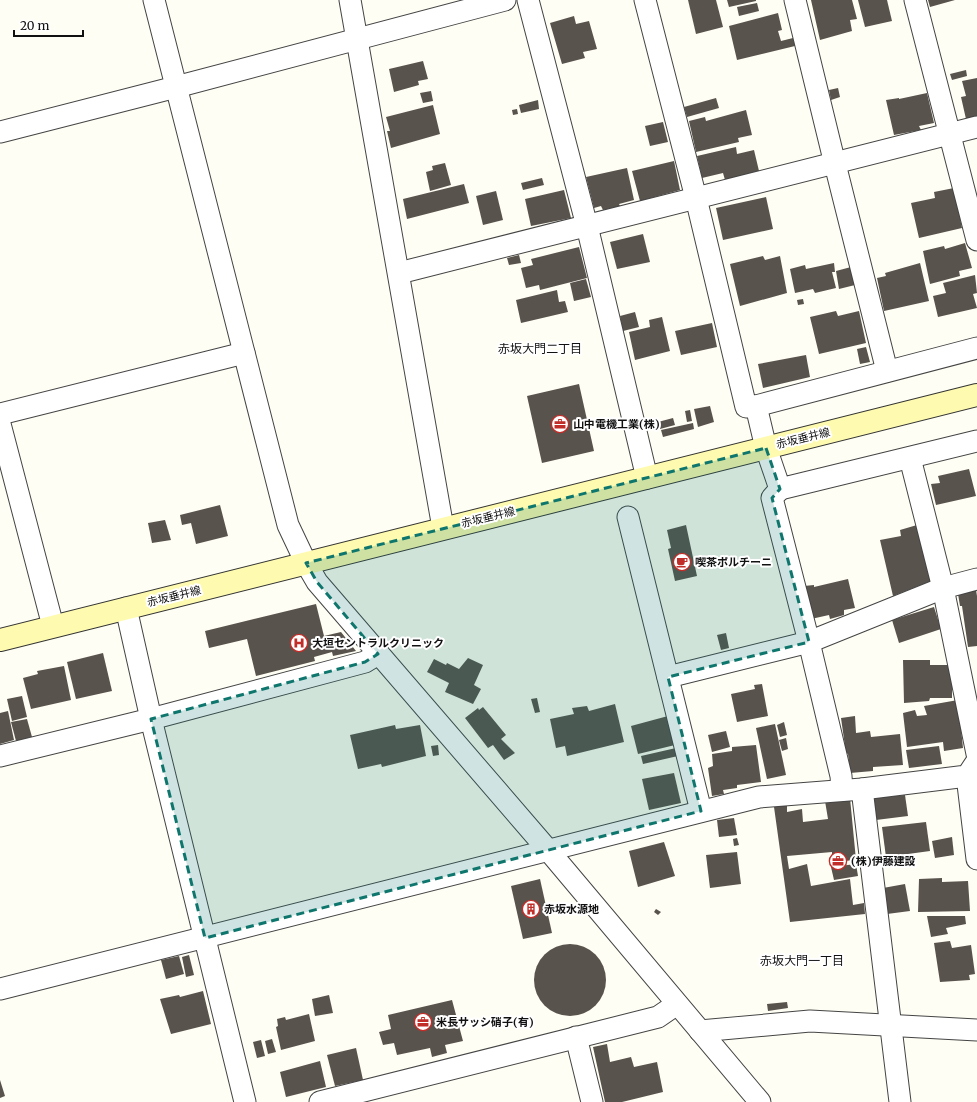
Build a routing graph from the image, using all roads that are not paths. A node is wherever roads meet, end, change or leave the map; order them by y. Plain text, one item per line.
1 (154, 0) edge
2 (350, 0) edge
3 (505, 0) edge
4 (528, 0) edge
5 (645, 0) edge
6 (795, 0) edge
7 (915, 0) edge
8 (451, 7) edge
9 (357, 40) junction
10 (176, 87) junction
11 (977, 127) edge
12 (0, 132) edge
13 (950, 134) junction
14 (835, 164) junction
15 (696, 198) junction
16 (588, 226) junction
17 (977, 240) edge
18 (399, 273) junction
19 (977, 348) edge
20 (244, 353) junction
21 (887, 371) junction
22 (977, 395) edge
23 (756, 406) junction
24 (0, 414) edge
25 (0, 424) edge
26 (977, 441) edge
27 (766, 448) junction
28 (910, 458) junction
29 (647, 478) junction
30 (780, 488) junction
31 (628, 516) dead end
32 (443, 528) junction
33 (306, 563) junction
34 (977, 579) edge
35 (943, 588) junction
36 (126, 608) junction
37 (53, 626) junction
38 (0, 640) edge
39 (809, 642) junction
40 (378, 654) junction
41 (668, 677) junction
42 (152, 719) junction
43 (977, 754) edge
44 (0, 756) edge
45 (972, 769) edge
46 (852, 790) junction
47 (701, 811) junction
48 (975, 826) edge
49 (548, 850) junction
50 (977, 859) edge
51 (205, 938) junction
52 (0, 989) edge
53 (677, 1004) junction
54 (891, 1026) junction
55 (977, 1030) edge
56 (700, 1031) junction
57 (576, 1037) junction
58 (246, 1102) edge
59 (320, 1102) edge
60 (592, 1102) edge
61 (760, 1102) edge
62 (900, 1102) edge

1 - 10 street
2 - 9 street
3 - 8 street
4 - 16 street
5 - 15 street
6 - 14 street
7 - 13 street
8 - 9 street
9 - 10 street
9 - 18 street
10 - 12 street
10 - 20 street
11 - 13 street
13 - 14 street
13 - 17 street
14 - 15 street
14 - 21 street
15 - 16 street
15 - 23 street
16 - 18 street
16 - 29 street
18 - 32 street
19 - 21 street
20 - 24 street
20 - 33 street
21 - 23 street
22 - 27 main road, 赤坂垂井線
23 - 27 street
25 - 37 street
26 - 28 street
27 - 29 main road, 赤坂垂井線
27 - 30 street
28 - 30 street
28 - 35 street
29 - 32 main road, 赤坂垂井線
30 - 39 street
31 - 41 street
32 - 33 main road, 赤坂垂井線
33 - 36 main road, 赤坂垂井線
33 - 40 street
34 - 35 street
35 - 39 street
35 - 43 street
36 - 37 main road, 赤坂垂井線
36 - 42 street
37 - 38 main road, 赤坂垂井線
39 - 41 street
39 - 46 street
40 - 42 street
40 - 49 street
41 - 47 street
42 - 44 street
42 - 51 street
45 - 46 street
45 - 48 street
46 - 47 street
46 - 54 street
47 - 49 street
48 - 50 street
49 - 51 street
49 - 53 street
51 - 52 street
51 - 58 street
53 - 56 street
53 - 57 street
54 - 55 street
54 - 56 street
54 - 62 street
56 - 61 street
57 - 59 street
57 - 60 street

